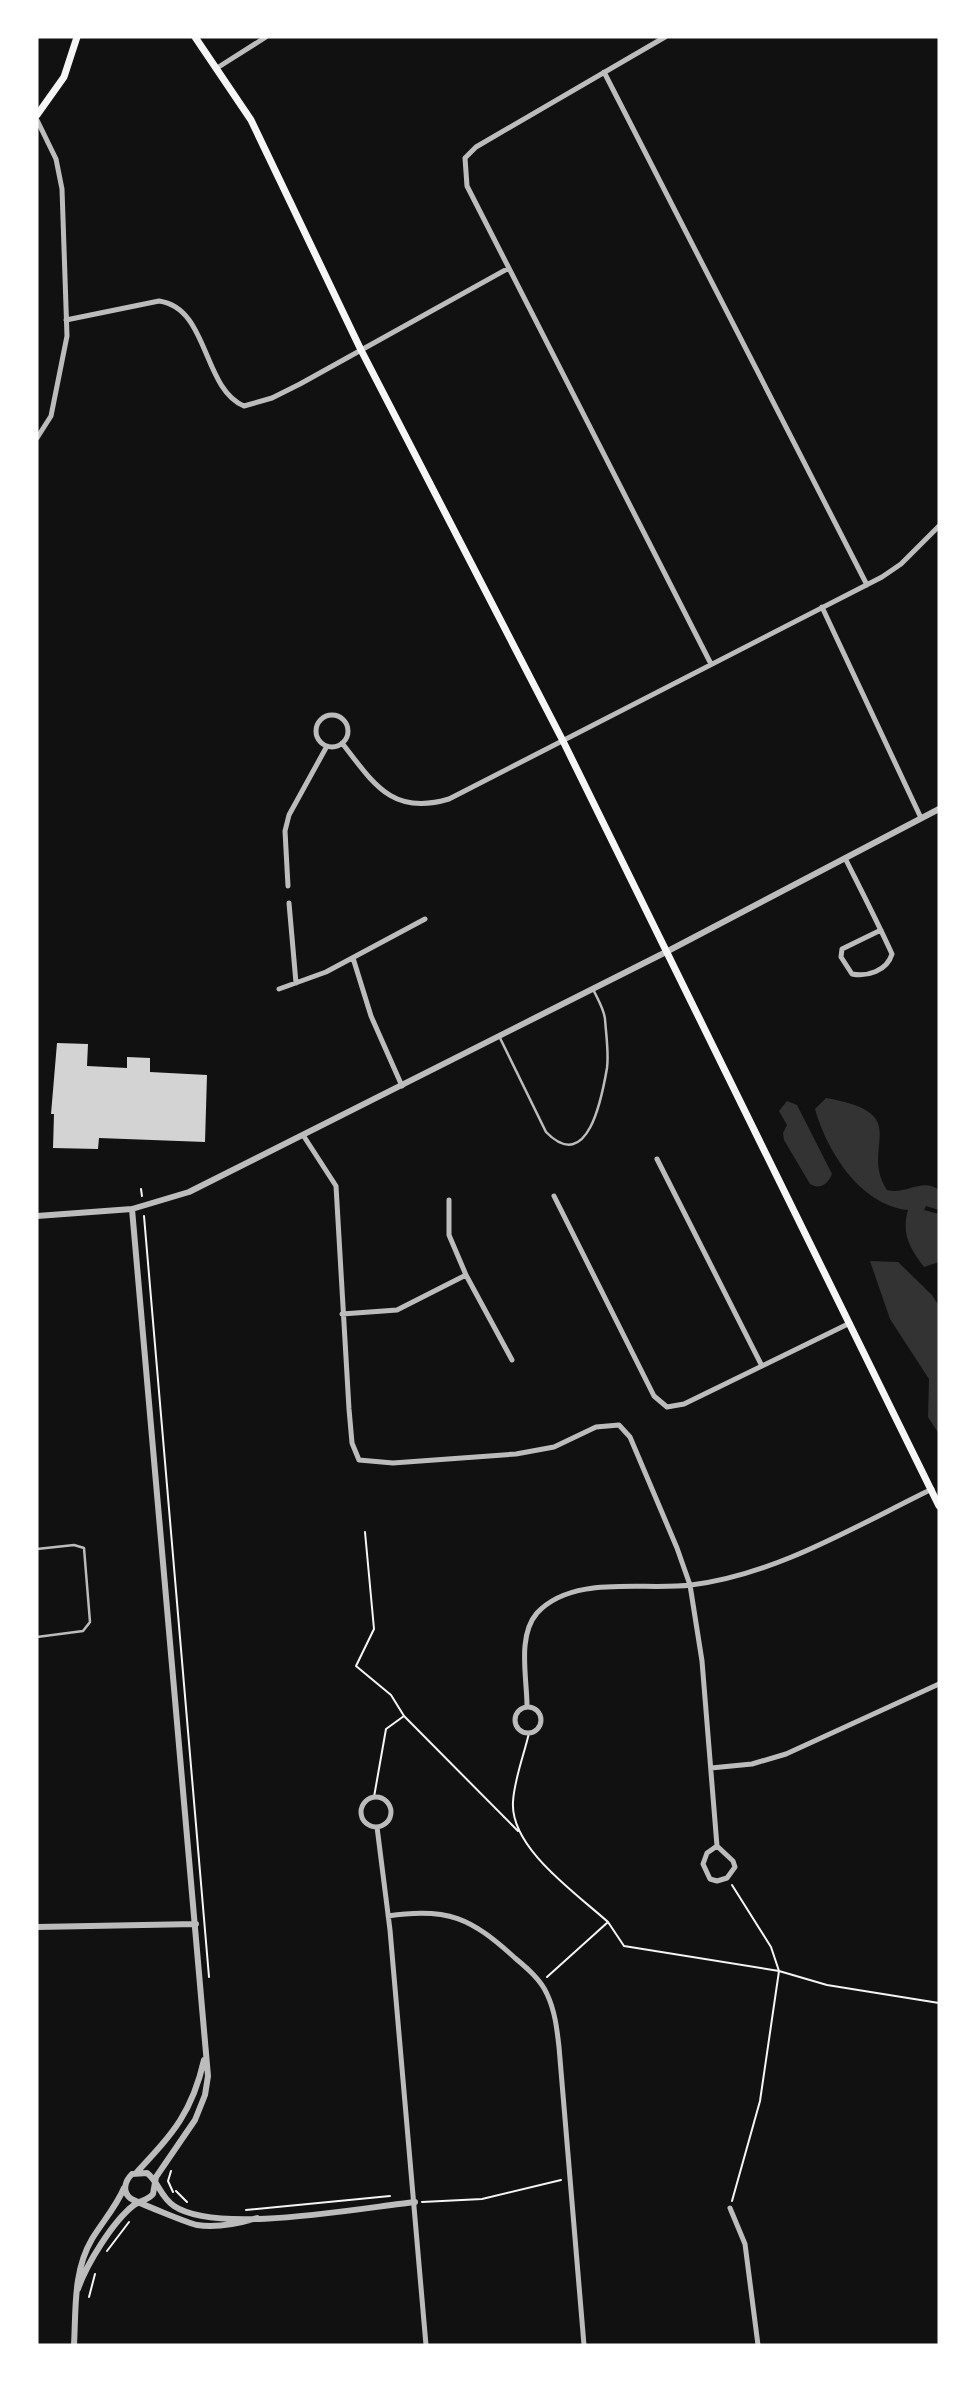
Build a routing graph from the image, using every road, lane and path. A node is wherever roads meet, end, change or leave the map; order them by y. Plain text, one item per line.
1 (77, 37) edge
2 (195, 37) edge
3 (266, 37) edge
4 (665, 37) edge
5 (217, 68) junction
6 (604, 72) junction
7 (37, 117) edge
8 (509, 268) junction
9 (66, 320) junction
10 (361, 350) junction
11 (37, 438) edge
12 (939, 526) edge
13 (867, 584) junction
14 (822, 607) junction
15 (711, 664) junction
16 (563, 741) junction
17 (342, 743) junction
18 (327, 746) junction
19 (939, 809) edge
20 (921, 818) junction
21 (845, 858) junction
22 (288, 886) dead end
23 (289, 904) dead end
24 (425, 919) dead end
25 (881, 930) junction
26 (666, 952) junction
27 (353, 958) junction
28 (296, 983) junction
29 (279, 989) dead end
30 (593, 989) junction
31 (499, 1037) junction
32 (402, 1086) junction
33 (303, 1135) junction
34 (657, 1159) dead end
35 (554, 1196) dead end
36 (449, 1200) dead end
37 (132, 1209) junction
38 (37, 1216) edge
39 (466, 1275) junction
40 (342, 1314) junction
41 (850, 1323) junction
42 (512, 1360) dead end
43 (762, 1366) junction
44 (932, 1489) junction
45 (939, 1506) edge
46 (365, 1532) dead end
47 (37, 1549) edge
48 (690, 1586) junction
49 (37, 1637) edge
50 (939, 1684) edge
51 (527, 1706) junction
52 (404, 1716) junction
53 (529, 1733) junction
54 (711, 1768) junction
55 (374, 1797) junction
56 (377, 1827) junction
57 (519, 1832) junction
58 (717, 1846) junction
59 (727, 1878) junction
60 (388, 1916) junction
61 (608, 1922) junction
62 (195, 1924) junction
63 (37, 1927) edge
64 (779, 1971) junction
65 (541, 1983) junction
66 (939, 2003) edge
67 (205, 2054) junction
68 (137, 2172) junction
69 (569, 2179) junction
70 (156, 2182) junction
71 (125, 2186) junction
72 (175, 2190) dead end
73 (414, 2194) junction
74 (141, 2202) junction
75 (415, 2202) junction
76 (195, 2206) dead end
77 (730, 2208) joint
78 (235, 2211) dead end
79 (257, 2218) junction
80 (78, 2290) junction
81 (74, 2345) edge
82 (426, 2345) edge
83 (584, 2345) edge
84 (758, 2345) edge

1 - 7 main road
2 - 5 main road
3 - 5 street
4 - 6 street
5 - 10 main road
6 - 8 street
6 - 13 street
7 - 9 street
8 - 10 street
8 - 15 street
9 - 10 street
9 - 11 street
10 - 16 main road
12 - 13 street
13 - 14 street
14 - 15 street
14 - 20 street
15 - 16 street
16 - 17 street
16 - 26 main road
17 - 18 street
17 - 18 street
18 - 22 street
19 - 20 street
20 - 21 street
21 - 25 street
21 - 26 street
23 - 28 street
24 - 27 street
25 - 25 street
26 - 30 street
26 - 41 main road
27 - 28 street
27 - 32 street
28 - 29 street
30 - 31 street
30 - 31 lane
31 - 32 street
32 - 33 street
33 - 37 street
33 - 40 street
34 - 43 street
35 - 43 street
36 - 39 street
37 - 38 street
37 - 62 street
39 - 40 street
39 - 42 street
40 - 48 street
41 - 43 street
41 - 44 main road
44 - 45 main road
44 - 48 street
46 - 52 path
47 - 49 lane
48 - 51 street
48 - 54 street
50 - 54 street
51 - 53 street
51 - 53 street
52 - 55 path
52 - 57 path
53 - 57 path
54 - 58 street
55 - 56 street
55 - 56 street
56 - 60 street
57 - 61 path
58 - 59 street
58 - 59 street
59 - 64 path
60 - 65 street
60 - 73 street
61 - 64 path
61 - 65 path
62 - 63 street
62 - 67 street
64 - 66 path
64 - 77 path
65 - 69 street
67 - 68 street
67 - 70 street
68 - 70 street
68 - 71 street
69 - 75 path
69 - 83 street
70 - 74 street
70 - 79 street
71 - 74 street
71 - 80 street
72 - 76 path
73 - 75 street
73 - 78 path
74 - 79 street
74 - 80 street
75 - 79 street
75 - 82 street
77 - 84 street
80 - 81 street

